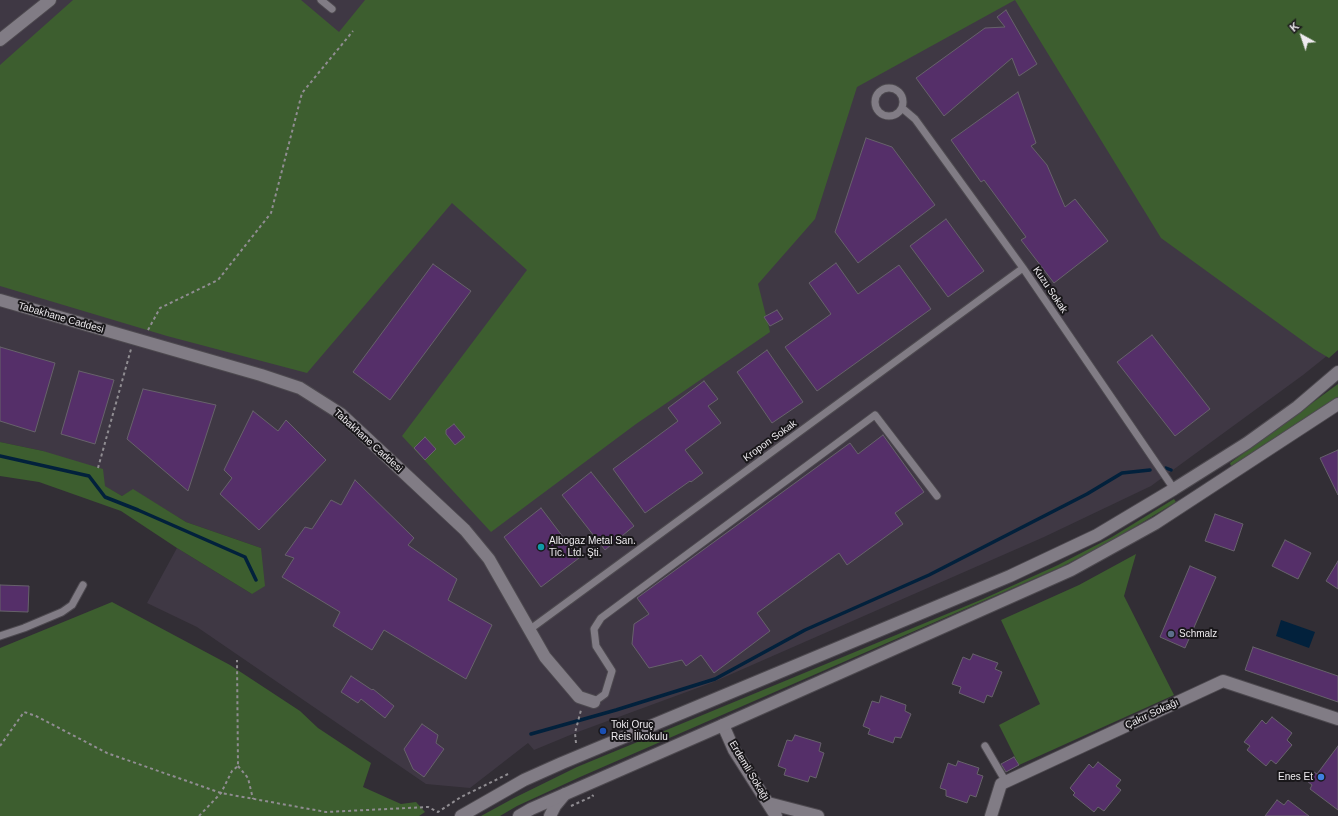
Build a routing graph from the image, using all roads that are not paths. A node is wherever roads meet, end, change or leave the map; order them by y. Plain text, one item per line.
1 (50, 0) edge
2 (321, 0) edge
3 (332, 9) dead end
4 (0, 40) edge
5 (902, 108) dead end
6 (1023, 268) junction
7 (0, 300) edge
8 (1338, 372) edge
9 (1338, 404) edge
10 (1174, 489) junction
11 (937, 496) dead end
12 (83, 585) dead end
13 (529, 630) junction
14 (0, 636) edge
15 (594, 702) joint
16 (1338, 719) edge
17 (723, 725) junction
18 (985, 746) dead end
19 (1006, 782) junction
20 (565, 794) junction
21 (768, 803) junction
22 (461, 816) edge
23 (519, 816) edge
24 (550, 816) edge
25 (776, 816) edge
26 (818, 816) edge
27 (991, 816) edge

1 - 4 main road
2 - 3 lane
5 - 6 lane, Kuzu Sokak
6 - 10 lane, Kuzu Sokak
6 - 13 lane, Kropon Sokak
7 - 13 main road, Tabakhane Caddesi
8 - 10 main road
9 - 17 main road
10 - 22 main road
11 - 15 lane
12 - 14 lane
13 - 15 main road, Tabakhane Caddesi
16 - 19 main road, Çakır Sokağı
17 - 20 main road
17 - 21 main road, Erdemli Sokağı
18 - 19 lane
19 - 27 main road
20 - 23 main road
20 - 24 main road
21 - 25 main road, Erdemli Sokağı
21 - 26 main road

